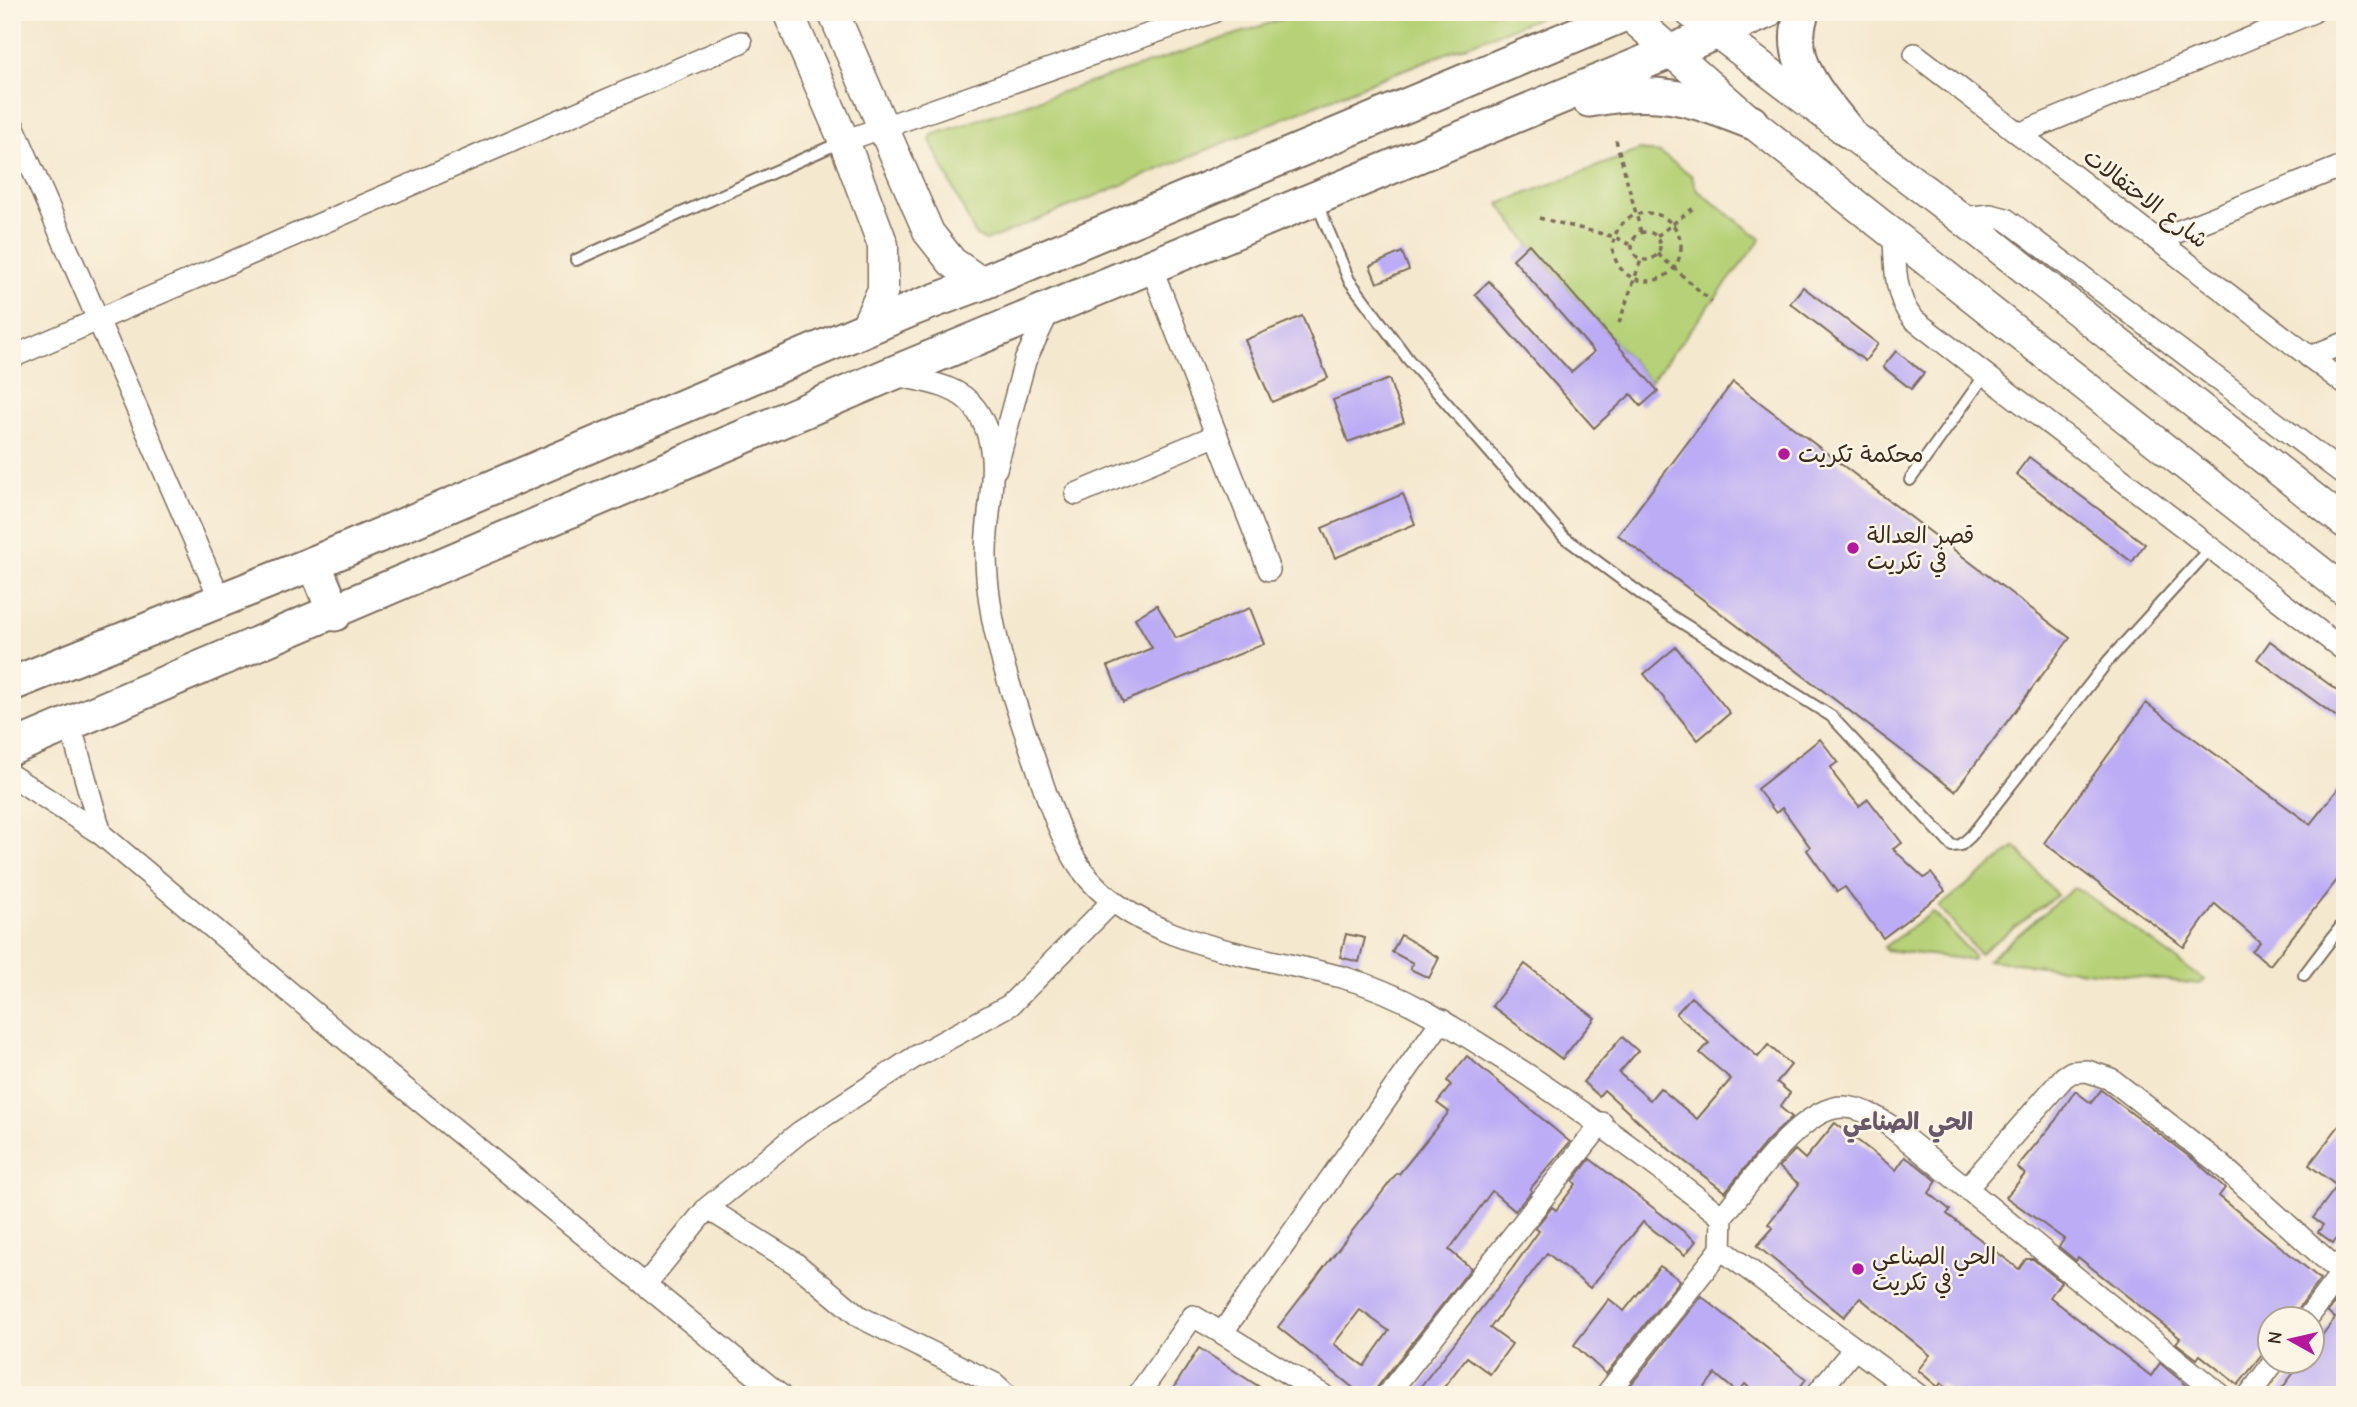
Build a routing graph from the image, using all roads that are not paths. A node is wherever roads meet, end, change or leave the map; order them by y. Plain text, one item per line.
1 (788, 12) edge
2 (833, 12) edge
3 (1213, 12) edge
4 (1690, 12) edge
5 (1766, 12) edge
6 (1802, 12) edge
7 (2313, 12) edge
8 (1629, 13) edge
9 (1717, 34) junction
10 (741, 42) dead end
11 (1673, 52) junction
12 (1915, 54) dead end
13 (1525, 113) junction
14 (1751, 122) junction
15 (12, 123) edge
16 (883, 126) junction
17 (1847, 130) junction
18 (2019, 134) junction
19 (844, 141) junction
20 (2345, 165) edge
21 (1314, 198) junction
22 (1961, 218) junction
23 (1894, 234) junction
24 (2157, 240) junction
25 (576, 260) dead end
26 (1152, 269) junction
27 (982, 283) junction
28 (1049, 311) junction
29 (99, 319) junction
30 (865, 329) junction
31 (2345, 343) edge
32 (12, 357) edge
33 (2309, 357) junction
34 (891, 374) junction
35 (1985, 375) junction
36 (2345, 384) edge
37 (1217, 435) junction
38 (2345, 475) edge
39 (993, 478) junction
40 (1910, 480) dead end
41 (1076, 494) dead end
42 (2345, 523) edge
43 (2210, 549) junction
44 (314, 563) junction
45 (1269, 570) dead end
46 (2345, 591) edge
47 (221, 601) junction
48 (335, 614) junction
49 (2345, 651) edge
50 (12, 684) edge
51 (70, 724) junction
52 (12, 748) edge
53 (12, 776) edge
54 (101, 834) junction
55 (1113, 901) junction
56 (2345, 921) edge
57 (2304, 975) dead end
58 (1442, 1020) junction
59 (1602, 1123) junction
60 (1967, 1188) junction
61 (707, 1208) junction
62 (1722, 1217) junction
63 (1721, 1249) junction
64 (2343, 1271) edge
65 (645, 1285) junction
66 (2317, 1306) edge
67 (1222, 1333) junction
68 (1854, 1349) junction
69 (2263, 1376) edge
70 (780, 1395) edge
71 (1007, 1395) edge
72 (1138, 1395) edge
73 (1323, 1395) edge
74 (1387, 1395) edge
75 (1606, 1395) edge
76 (1816, 1395) edge
77 (1919, 1395) edge
78 (2220, 1395) edge
79 (2249, 1395) edge

1 - 19 main road
2 - 16 main road
3 - 16 street
4 - 9 main road
5 - 9 main road
6 - 17 main road
7 - 18 street
8 - 11 main road
8 - 27 main road
9 - 11 main road
9 - 17 main road
10 - 29 street
11 - 13 main road
11 - 14 main road
12 - 18 street, شارع الاحتفالات
13 - 14 main road
13 - 21 main road
14 - 23 main road
15 - 29 street
16 - 19 street
16 - 27 main road
17 - 22 main road
18 - 24 street, شارع الاحتفالات
19 - 25 lane
19 - 30 main road
20 - 24 street
21 - 26 main road
21 - 43 lane
22 - 38 street
22 - 42 main road
23 - 35 street
23 - 46 main road
24 - 33 street, شارع الاحتفالات
26 - 28 main road
26 - 37 street
27 - 30 main road
28 - 34 main road
28 - 39 street
29 - 32 street
29 - 47 street
30 - 44 main road
31 - 33 street
33 - 36 street, شارع الاحتفالات
34 - 39 street
34 - 48 main road
35 - 40 lane
35 - 43 street
37 - 41 street
37 - 45 street
39 - 55 street
43 - 49 street
44 - 47 main road
44 - 48 main road
47 - 50 main road
48 - 51 main road
51 - 52 main road
51 - 54 street
53 - 54 street
54 - 65 street
55 - 58 street
55 - 61 street
56 - 57 lane
58 - 59 street
58 - 67 street
59 - 62 street
59 - 74 street
60 - 62 street
60 - 64 street
60 - 78 street
61 - 65 street
61 - 71 street
62 - 63 street
63 - 68 street
63 - 75 street
64 - 66 street
65 - 70 street
67 - 72 street
67 - 73 street
68 - 76 street
68 - 77 street
69 - 79 street

